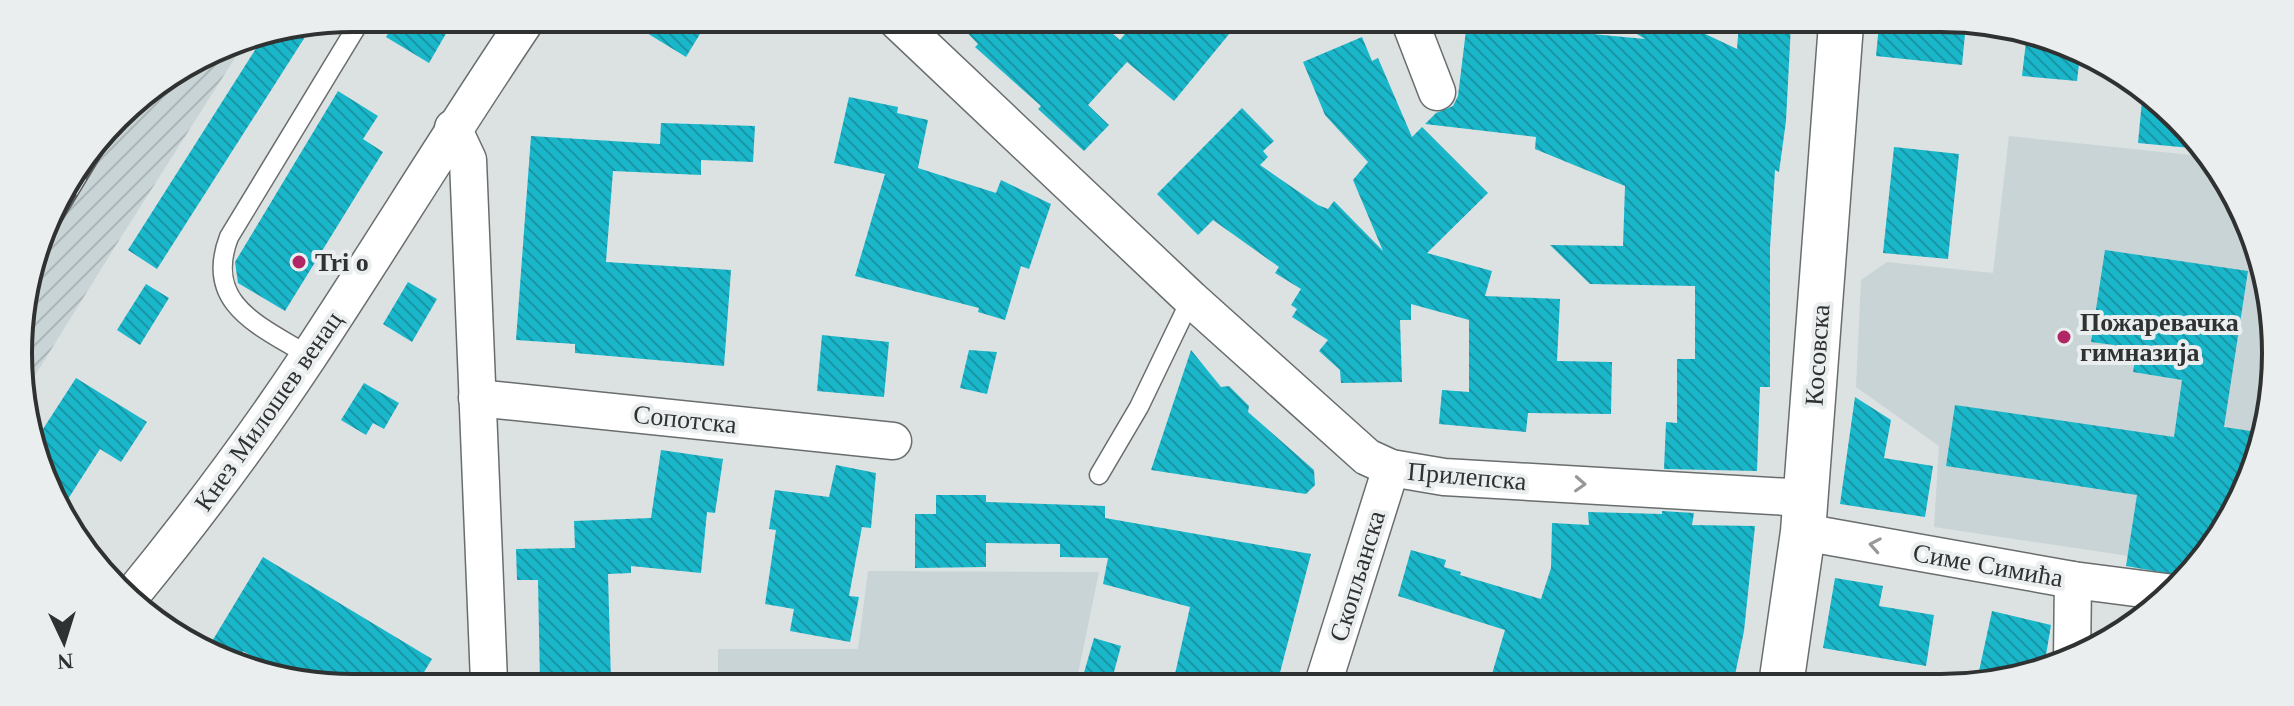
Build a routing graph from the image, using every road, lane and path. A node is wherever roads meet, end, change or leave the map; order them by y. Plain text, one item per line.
1 (354, 32) edge
2 (518, 32) edge
3 (909, 32) edge
4 (1414, 32) edge
5 (1840, 32) edge
6 (1437, 92) dead end
7 (453, 128) junction
8 (1191, 299) junction
9 (309, 356) junction
10 (477, 398) junction
11 (893, 441) dead end
12 (1391, 468) junction
13 (1099, 475) dead end
14 (1804, 515) junction
15 (2073, 580) junction
16 (136, 590) edge
17 (2156, 591) edge
18 (2072, 646) edge
19 (489, 674) edge
20 (1326, 674) edge
21 (1782, 674) edge

1 - 9 lane
2 - 7 street, Кнез Милошев венац
3 - 8 street, Прилепска
4 - 6 street
5 - 14 main road, Косовска
7 - 9 street, Кнез Милошев венац
7 - 10 street
8 - 12 street, Прилепска
8 - 13 lane
9 - 16 street, Кнез Милошев венац
10 - 11 street, Сопотска
10 - 19 street
12 -> 14 street, Прилепска
12 - 20 street, Скопљанска
15 -> 14 street, Симе Симића
14 - 21 main road, Косовска
15 - 17 street, Симе Симића
15 - 18 street

